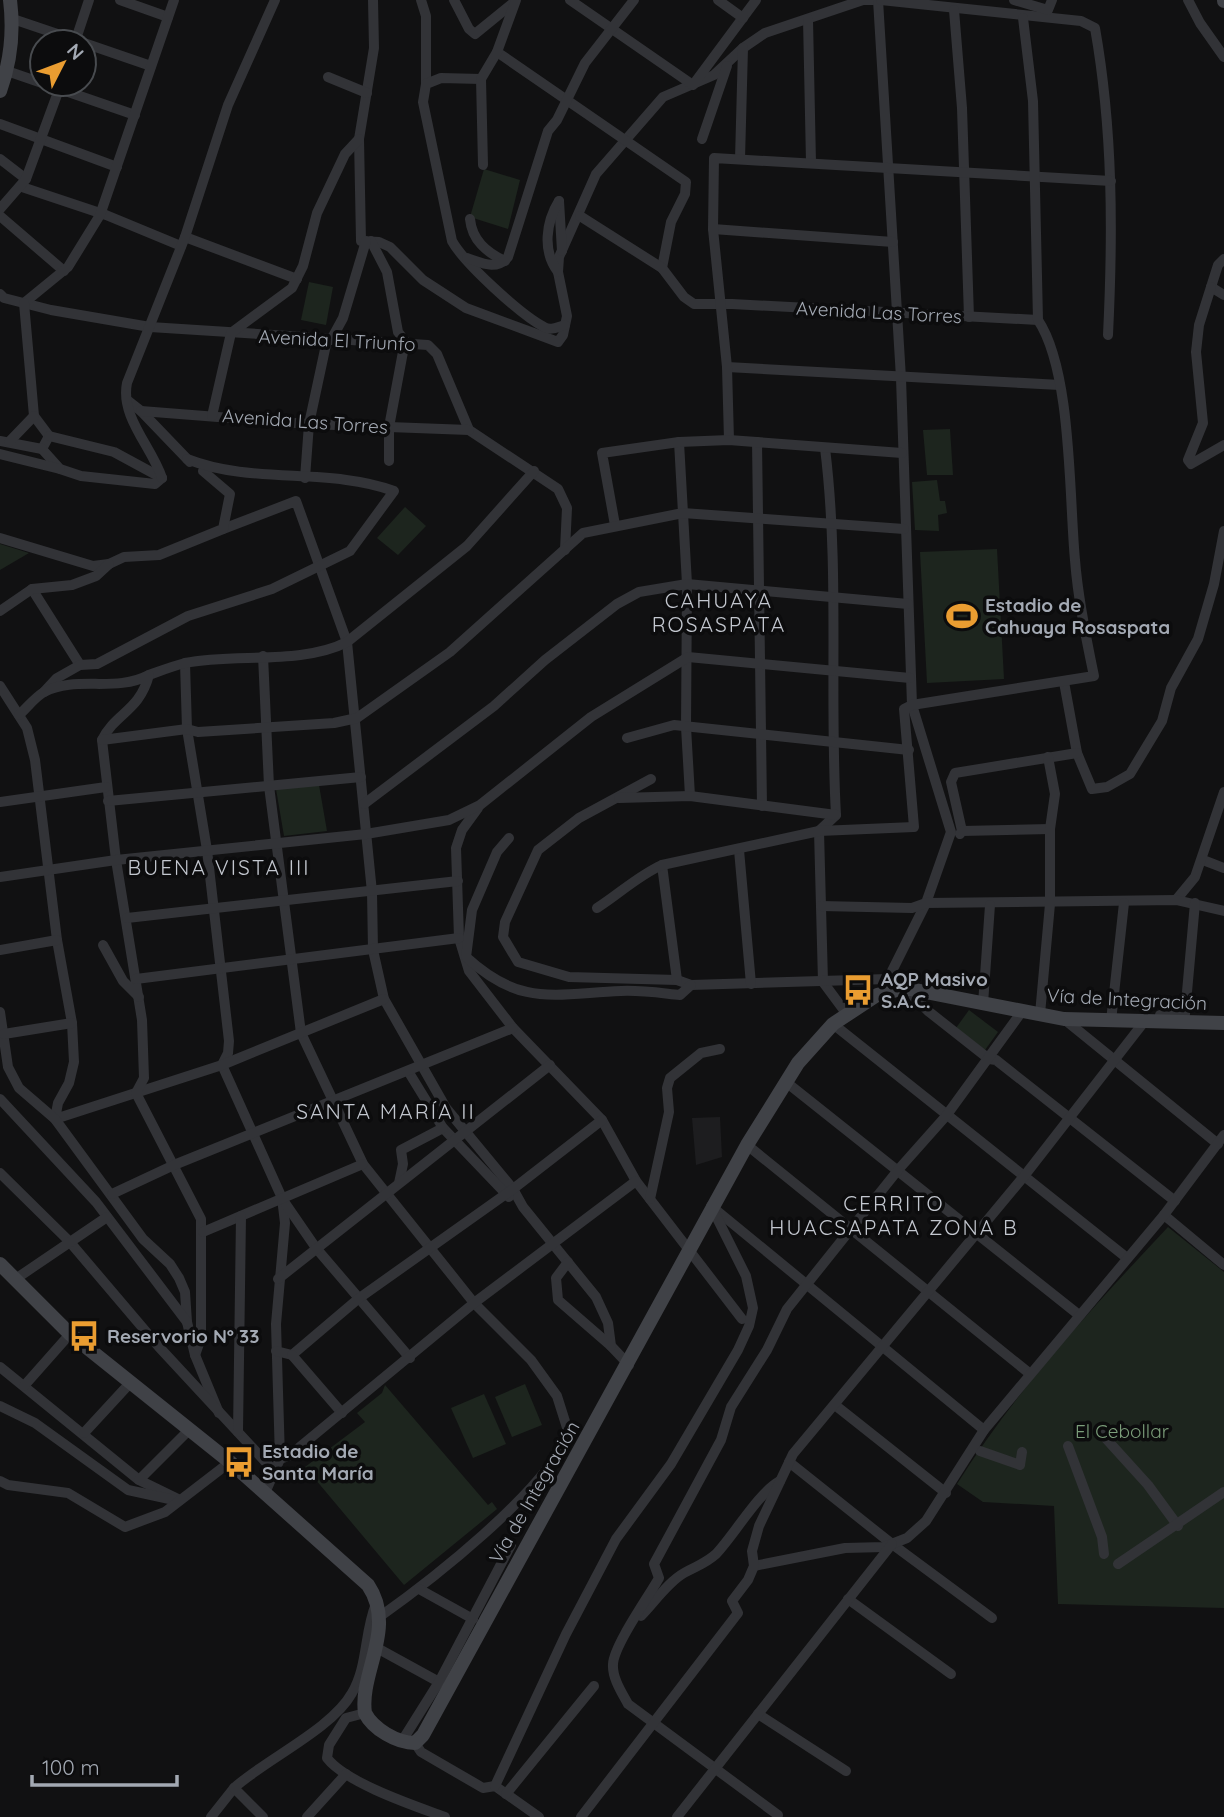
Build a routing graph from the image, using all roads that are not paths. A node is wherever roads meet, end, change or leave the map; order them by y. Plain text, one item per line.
1 (10, 0) edge
2 (89, 0) edge
3 (120, 0) edge
4 (174, 0) edge
5 (275, 0) edge
6 (373, 0) edge
7 (421, 0) edge
8 (454, 0) edge
9 (570, 0) edge
10 (634, 0) edge
11 (718, 0) edge
12 (755, 0) edge
13 (863, 0) edge
14 (873, 0) edge
15 (880, 0) edge
16 (1014, 0) edge
17 (1052, 0) edge
18 (1188, 0) edge
19 (515, 1) edge
20 (954, 10) junction
21 (168, 17) junction
22 (743, 18) junction
23 (1023, 18) junction
24 (13, 19) junction
25 (808, 19) junction
26 (39, 28) edge
27 (82, 28) edge
28 (611, 29) junction
29 (743, 47) junction
30 (98, 48) edge
31 (497, 52) junction
32 (1224, 57) edge
33 (727, 64) junction
34 (151, 66) junction
35 (7, 71) junction
36 (328, 77) dead end
37 (28, 78) edge
38 (481, 79) junction
39 (426, 84) junction
40 (693, 85) junction
41 (0, 91) edge
42 (367, 93) junction
43 (57, 98) edge
44 (90, 98) edge
45 (568, 100) junction
46 (135, 115) junction
47 (0, 124) edge
48 (42, 138) junction
49 (359, 139) junction
50 (702, 139) dead end
51 (626, 142) junction
52 (0, 159) edge
53 (740, 159) junction
54 (811, 163) junction
55 (483, 165) dead end
56 (117, 166) junction
57 (888, 168) junction
58 (963, 171) junction
59 (1036, 179) junction
60 (1111, 181) junction
61 (24, 183) junction
62 (0, 209) edge
63 (100, 215) junction
64 (0, 216) edge
65 (580, 216) junction
66 (470, 219) dead end
67 (712, 229) junction
68 (183, 241) junction
69 (366, 241) junction
70 (893, 242) junction
71 (562, 251) junction
72 (461, 257) junction
73 (1224, 259) edge
74 (505, 261) junction
75 (662, 268) junction
76 (64, 271) junction
77 (558, 272) junction
78 (298, 279) junction
79 (1211, 287) junction
80 (0, 294) edge
81 (1224, 295) edge
82 (24, 303) junction
83 (719, 304) junction
84 (896, 314) junction
85 (969, 317) junction
86 (1038, 320) junction
87 (565, 325) junction
88 (150, 327) junction
89 (231, 334) junction
90 (1108, 335) dead end
91 (329, 340) junction
92 (405, 341) junction
93 (727, 367) junction
94 (901, 378) junction
95 (1060, 385) junction
96 (127, 400) junction
97 (141, 411) junction
98 (34, 416) junction
99 (212, 416) junction
100 (309, 424) junction
101 (389, 427) junction
102 (469, 430) junction
103 (49, 436) junction
104 (729, 440) junction
105 (5, 441) edge
106 (679, 442) junction
107 (757, 442) junction
108 (1224, 445) edge
109 (42, 449) junction
110 (825, 449) junction
111 (902, 453) junction
112 (0, 454) edge
113 (187, 459) junction
114 (389, 461) dead end
115 (60, 469) junction
116 (534, 471) junction
117 (162, 478) junction
118 (305, 478) junction
119 (683, 513) junction
120 (757, 518) junction
121 (830, 524) junction
122 (615, 525) junction
123 (223, 529) junction
124 (904, 529) junction
125 (1224, 531) edge
126 (0, 538) edge
127 (565, 550) junction
128 (108, 564) junction
129 (318, 567) junction
130 (1219, 577) edge
131 (687, 584) junction
132 (32, 589) junction
133 (760, 592) junction
134 (832, 597) junction
135 (908, 604) junction
136 (0, 611) edge
137 (347, 642) junction
138 (263, 656) junction
139 (688, 657) junction
140 (185, 663) junction
141 (759, 664) junction
142 (80, 665) junction
143 (832, 671) junction
144 (149, 675) junction
145 (910, 678) junction
146 (1063, 682) junction
147 (0, 686) edge
148 (44, 692) junction
149 (912, 705) junction
150 (19, 715) junction
151 (357, 718) junction
152 (686, 727) junction
153 (266, 728) junction
154 (187, 729) junction
155 (761, 736) junction
156 (627, 738) dead end
157 (102, 740) junction
158 (832, 743) junction
159 (909, 750) junction
160 (1077, 753) junction
161 (1048, 757) junction
162 (361, 776) junction
163 (651, 779) dead end
164 (269, 786) junction
165 (106, 787) junction
166 (196, 792) junction
167 (1224, 792) edge
168 (39, 796) junction
169 (690, 796) junction
170 (614, 798) junction
171 (108, 801) junction
172 (0, 802) edge
173 (364, 804) junction
174 (480, 806) junction
175 (762, 806) junction
176 (1222, 807) edge
177 (836, 815) junction
178 (1050, 829) junction
179 (819, 831) junction
180 (962, 831) junction
181 (366, 834) junction
182 (509, 838) dead end
183 (276, 844) junction
184 (207, 850) junction
185 (739, 850) junction
186 (944, 853) junction
187 (116, 860) junction
188 (1203, 860) junction
189 (662, 865) junction
190 (1224, 868) edge
191 (48, 869) junction
192 (0, 877) edge
193 (458, 881) junction
194 (372, 892) junction
195 (1176, 900) junction
196 (285, 902) junction
197 (926, 903) junction
198 (1125, 903) junction
199 (1195, 903) junction
200 (1050, 904) junction
201 (990, 905) junction
202 (821, 906) junction
203 (597, 908) dead end
204 (215, 909) junction
205 (1224, 911) edge
206 (127, 918) junction
207 (459, 938) junction
208 (57, 940) junction
209 (103, 944) dead end
210 (0, 950) edge
211 (373, 950) junction
212 (466, 957) junction
213 (290, 960) junction
214 (220, 970) junction
215 (136, 979) junction
216 (677, 980) junction
217 (823, 982) junction
218 (751, 984) junction
219 (691, 985) junction
220 (889, 985) junction
221 (905, 988) junction
222 (139, 997) junction
223 (384, 999) junction
224 (983, 1004) junction
225 (1023, 1010) junction
226 (0, 1012) edge
227 (846, 1013) junction
228 (1040, 1014) junction
229 (1064, 1019) junction
230 (1111, 1021) junction
231 (1148, 1022) junction
232 (72, 1023) junction
233 (1224, 1023) edge
234 (833, 1024) junction
235 (513, 1028) junction
236 (301, 1033) junction
237 (4, 1034) junction
238 (720, 1049) dead end
239 (989, 1059) junction
240 (1112, 1059) junction
241 (222, 1065) junction
242 (422, 1065) junction
243 (550, 1065) junction
244 (408, 1070) junction
245 (786, 1082) junction
246 (136, 1093) junction
247 (0, 1099) edge
248 (333, 1101) junction
249 (946, 1116) junction
250 (1069, 1117) junction
251 (55, 1119) junction
252 (602, 1120) junction
253 (443, 1128) junction
254 (466, 1131) junction
255 (254, 1132) junction
256 (1221, 1139) edge
257 (454, 1140) junction
258 (747, 1145) junction
259 (363, 1164) junction
260 (174, 1165) junction
261 (898, 1170) junction
262 (0, 1173) edge
263 (1025, 1175) junction
264 (636, 1181) junction
265 (398, 1184) junction
266 (510, 1192) junction
267 (112, 1194) junction
268 (385, 1194) junction
269 (282, 1198) junction
270 (650, 1199) junction
271 (1175, 1201) junction
272 (711, 1206) junction
273 (1164, 1215) junction
274 (241, 1216) junction
275 (107, 1217) junction
276 (850, 1230) junction
277 (203, 1232) junction
278 (976, 1233) junction
279 (69, 1241) junction
280 (554, 1245) junction
281 (430, 1247) junction
282 (316, 1248) junction
283 (688, 1250) junction
284 (1127, 1258) junction
285 (568, 1262) junction
286 (0, 1264) edge
287 (1224, 1265) edge
288 (278, 1279) junction
289 (14, 1280) junction
290 (807, 1285) junction
291 (928, 1292) junction
292 (358, 1299) junction
293 (474, 1303) junction
294 (1079, 1315) junction
295 (742, 1319) dead end
296 (187, 1322) junction
297 (70, 1334) junction
298 (611, 1346) junction
299 (883, 1348) junction
300 (276, 1351) junction
301 (195, 1355) junction
302 (292, 1355) junction
303 (410, 1358) junction
304 (629, 1365) junction
305 (0, 1367) edge
306 (1029, 1373) junction
307 (131, 1381) junction
308 (24, 1386) junction
309 (835, 1405) junction
310 (0, 1406) edge
311 (219, 1413) junction
312 (342, 1413) junction
313 (189, 1430) junction
314 (984, 1430) junction
315 (238, 1432) junction
316 (1100, 1432) dead end
317 (84, 1433) junction
318 (1068, 1446) dead end
319 (980, 1451) dead end
320 (1022, 1452) dead end
321 (280, 1458) junction
322 (230, 1462) junction
323 (789, 1462) junction
324 (274, 1471) junction
325 (139, 1480) junction
326 (0, 1481) edge
327 (780, 1481) junction
328 (1224, 1492) edge
329 (265, 1493) junction
330 (946, 1493) junction
331 (180, 1500) junction
332 (1178, 1526) junction
333 (892, 1544) junction
334 (511, 1545) dead end
335 (1104, 1553) dead end
336 (1118, 1564) dead end
337 (754, 1566) junction
338 (419, 1589) junction
339 (848, 1599) junction
340 (377, 1611) junction
341 (992, 1618) dead end
342 (473, 1619) junction
343 (629, 1628) junction
344 (377, 1648) junction
345 (951, 1674) dead end
346 (439, 1682) junction
347 (594, 1686) dead end
348 (365, 1713) junction
349 (758, 1714) junction
350 (655, 1725) junction
351 (409, 1742) junction
352 (713, 1769) junction
353 (846, 1771) dead end
354 (346, 1774) junction
355 (495, 1786) junction
356 (234, 1788) junction
357 (506, 1794) junction
358 (415, 1806) junction
359 (778, 1815) dead end
360 (211, 1817) edge
361 (263, 1817) edge
362 (306, 1817) edge
363 (405, 1817) edge
364 (445, 1817) edge
365 (539, 1817) edge
366 (581, 1817) edge
367 (677, 1817) edge

1 - 24 main road
2 - 27 street
3 - 21 street
4 - 21 street
5 - 68 street
6 - 42 street
7 - 39 street
8 - 19 street
9 - 28 street
10 - 28 street
11 - 22 street
12 - 22 street
13 - 14 street
13 - 25 street
15 - 20 street
15 - 57 street
16 - 17 street
18 - 32 street
19 - 31 street
20 - 23 street
20 - 58 street
21 - 34 street
22 - 40 street
23 - 59 street
23 - 60 street
24 - 26 street
24 - 35 main road
25 - 29 street
25 - 54 street
28 - 40 street
28 - 45 street
29 - 33 street
29 - 53 street
30 - 34 street
31 - 38 street
31 - 45 street
33 - 40 street
33 - 50 street
34 - 46 street
35 - 37 street
35 - 41 main road
36 - 42 street
38 - 39 street
38 - 55 street
39 - 72 street
40 - 51 street
42 - 49 street
43 - 48 street
44 - 46 street
45 - 51 street
45 - 74 street
46 - 56 street
47 - 48 street
48 - 56 street
48 - 61 street
49 - 69 street
49 - 78 street
51 - 65 street
51 - 75 street
52 - 61 street
53 - 54 street
53 - 67 street
54 - 57 street
56 - 63 street
57 - 58 street
57 - 70 street
58 - 59 street
58 - 85 street
59 - 60 street
59 - 86 street
60 - 90 street
61 - 62 street
61 - 63 street
63 - 68 street
63 - 76 street
64 - 76 street
65 - 71 street
65 - 75 street
66 - 74 street
67 - 70 street
67 - 83 street
68 - 78 street
68 - 88 street
69 - 87 street
69 - 91 street
69 - 92 street
70 - 84 street
71 - 77 street
71 - 77 street
72 - 74 street
72 - 87 street
73 - 79 street
75 - 83 street, Avenida Las Torres
76 - 82 street
77 - 87 street
78 - 89 street
79 - 81 street
79 - 108 street
80 - 82 street, Avenida El Triunfo
82 - 88 street, Avenida El Triunfo
82 - 98 street
83 - 84 street, Avenida Las Torres
83 - 93 street
84 - 85 street, Avenida Las Torres
84 - 94 street
85 - 86 street, Avenida Las Torres
86 - 95 street
88 - 89 street, Avenida El Triunfo
88 - 96 street
89 - 91 street, Avenida El Triunfo
89 - 99 street
91 - 92 street, Avenida El Triunfo
91 - 100 street
92 - 101 street
92 - 102 street, Avenida El Triunfo
93 - 94 street
93 - 104 street
94 - 95 street
94 - 111 street
95 - 146 street
96 - 97 street
96 - 117 street
97 - 99 street, Avenida Las Torres
97 - 113 street
98 - 103 street
98 - 105 street
99 - 100 street, Avenida Las Torres
100 - 101 street, Avenida Las Torres
100 - 118 street
101 - 102 street, Avenida Las Torres
101 - 114 street
102 - 116 street
103 - 109 street
103 - 117 street
104 - 106 street
104 - 107 street
105 - 109 street
106 - 119 street
106 - 122 street
107 - 110 street
107 - 120 street
109 - 115 street
110 - 111 street
110 - 121 street
111 - 124 street
112 - 115 street
113 - 118 street
113 - 123 street
115 - 117 street
116 - 127 street
116 - 137 street
118 - 129 street
119 - 120 street
119 - 122 street
119 - 131 street
120 - 121 street
120 - 133 street
121 - 124 street
121 - 134 street
122 - 127 street
123 - 128 street
123 - 129 street
124 - 135 street
125 - 130 street
126 - 128 street
127 - 151 street
128 - 132 street
129 - 137 street
129 - 142 street
130 - 160 street
131 - 133 street
131 - 139 street
131 - 173 street
132 - 136 street
132 - 142 street
133 - 134 street
133 - 141 street
134 - 135 street
134 - 143 street
135 - 145 street
137 - 138 street
137 - 151 street
138 - 140 street
138 - 153 street
139 - 141 street
139 - 152 street
139 - 174 street
140 - 144 street
140 - 154 street
141 - 143 street
141 - 155 street
142 - 148 street
143 - 145 street
143 - 158 street
144 - 148 street
144 - 157 street
145 - 149 street
146 - 149 street
146 - 160 street
147 - 150 street
148 - 150 street
149 - 159 street
149 - 186 street
150 - 168 street
151 - 153 street
151 - 162 street
152 - 155 street
152 - 156 street
152 - 169 street
153 - 154 street
153 - 164 street
154 - 157 street
154 - 166 street
155 - 158 street
155 - 175 street
157 - 165 street
158 - 159 street
158 - 177 street
159 - 179 street
160 - 161 street
161 - 178 street
161 - 180 street
162 - 164 street
162 - 173 street
163 - 170 street
164 - 166 street
164 - 183 street
165 - 168 street
165 - 171 street
166 - 171 street
166 - 184 street
167 - 176 street
168 - 172 street
168 - 191 street
169 - 170 street
169 - 175 street
170 - 216 street
171 - 187 street
173 - 181 street
174 - 181 street
174 - 193 street
175 - 177 street
176 - 188 street
177 - 179 street
178 - 180 street
178 - 200 street
179 - 185 street
179 - 202 street
180 - 186 street
181 - 183 street
181 - 194 street
182 - 212 street
183 - 184 street
183 - 196 street
184 - 187 street
184 - 204 street
185 - 189 street
185 - 218 street
186 - 197 street
187 - 191 street
187 - 206 street
188 - 190 street
188 - 195 street
189 - 203 street
189 - 216 street
191 - 192 street
191 - 208 street
193 - 194 street
193 - 207 street
194 - 196 street
194 - 211 street
195 - 198 street
195 - 199 street
196 - 204 street
196 - 213 street
197 - 201 street
197 - 202 street
197 - 220 street
198 - 200 street
198 - 230 street
199 - 205 street
199 - 231 street
200 - 201 street
200 - 228 street
201 - 224 street
202 - 217 street
204 - 206 street
204 - 214 street
206 - 215 street
207 - 211 street
207 - 212 street
208 - 210 street
208 - 232 street
209 - 222 street
211 - 213 street
211 - 223 street
212 - 219 street
212 - 235 street
213 - 214 street
213 - 236 street
214 - 215 street
214 - 241 street
215 - 222 street
216 - 219 street
217 - 218 street
217 - 220 street
217 - 227 street
218 - 219 street
220 - 221 main road, Vía de Integración
220 - 227 main road, Vía de Integración
221 - 224 main road, Vía de Integración
221 - 239 street
222 - 246 street
223 - 236 street
223 - 242 street
224 - 225 main road, Vía de Integración
225 - 228 main road, Vía de Integración
225 - 239 street
226 - 237 street
227 - 234 main road, Vía de Integración
228 - 229 main road, Vía de Integración
229 - 230 main road, Vía de Integración
229 - 240 street
230 - 231 main road, Vía de Integración
231 - 233 main road, Vía de Integración
231 - 240 street
232 - 237 street
232 - 251 street
234 - 245 main road, Vía de Integración
234 - 249 street
235 - 242 street
235 - 243 street
236 - 241 street
236 - 248 street
237 - 251 street
238 - 270 street
239 - 249 street
239 - 250 street
240 - 250 street
240 - 256 street
241 - 246 street
241 - 255 street
242 - 244 street
242 - 254 street
243 - 252 street
243 - 254 street
244 - 248 street
244 - 253 street
245 - 258 main road, Vía de Integración
245 - 261 street
246 - 251 street
246 - 260 street
247 - 275 street
248 - 255 street
248 - 259 street
249 - 261 street
249 - 263 street
250 - 263 street
250 - 271 street
251 - 267 street
252 - 264 street
252 - 266 street
253 - 257 street
253 - 265 street
254 - 257 street
254 - 266 street
255 - 260 street
255 - 269 street
256 - 271 street
257 - 265 street
257 - 266 street
258 - 272 main road, Vía de Integración
258 - 276 street
259 - 268 street
259 - 269 street
260 - 267 street
260 - 277 street
261 - 276 street
261 - 278 street
262 - 279 street
263 - 278 street
263 - 284 street
264 - 270 street
264 - 280 street
265 - 268 street
266 - 280 street
266 - 281 street
267 - 296 street
268 - 281 street
268 - 282 street
269 - 274 street
269 - 282 street
269 - 288 street
270 - 283 street
271 - 273 street
272 - 283 main road, Vía de Integración
272 - 290 street
272 - 355 street
273 - 284 street
273 - 287 street
274 - 277 street
274 - 315 street
275 - 279 street
275 - 296 street
276 - 290 street
276 - 291 street
277 - 301 street
278 - 291 street
278 - 294 street
279 - 289 street
279 - 311 street
280 - 285 street
280 - 293 street
281 - 292 street
281 - 293 street
282 - 288 street
282 - 292 street
283 - 295 street
283 - 304 main road, Vía de Integración
284 - 294 street
285 - 298 street
285 - 298 street
286 - 289 main road
288 - 300 street
289 - 297 main road
290 - 299 street
290 - 343 street
291 - 299 street
291 - 306 street
292 - 302 street
292 - 303 street
293 - 303 street
293 - 338 street
294 - 306 street
296 - 301 street
297 - 307 main road
297 - 308 street
298 - 304 street
299 - 309 street
299 - 314 street
300 - 302 street
300 - 321 street
301 - 311 street
302 - 312 street
303 - 312 street
304 - 351 main road, Vía de Integración
305 - 308 street
306 - 314 street
307 - 313 main road
307 - 317 street
308 - 317 street
309 - 323 street
309 - 330 street
310 - 331 street
311 - 315 street
312 - 321 street
313 - 322 main road
313 - 325 street
314 - 330 street
315 - 324 street
316 - 332 street
317 - 325 street
318 - 335 street
319 - 320 street
321 - 324 street
322 - 329 main road
322 - 331 street
323 - 327 street
323 - 333 street
324 - 329 street
325 - 331 street
326 - 331 street
327 - 337 street
327 - 343 street
328 - 332 street
329 - 340 main road
330 - 333 street
332 - 336 street
333 - 337 street
333 - 339 street
333 - 341 street
334 - 342 street
337 - 350 street
338 - 340 street
338 - 342 street
339 - 345 street
339 - 349 street
340 - 344 main road
340 - 356 street
342 - 346 street
343 - 350 street
344 - 346 street
344 - 348 main road
346 - 351 street
347 - 357 street
348 - 351 main road
348 - 354 street
349 - 352 street
349 - 353 street
350 - 352 street
350 - 366 street
351 - 355 street
352 - 359 street
352 - 367 street
354 - 358 street
354 - 362 street
355 - 357 street
356 - 360 street
356 - 361 street
357 - 365 street
358 - 363 street
358 - 364 street

